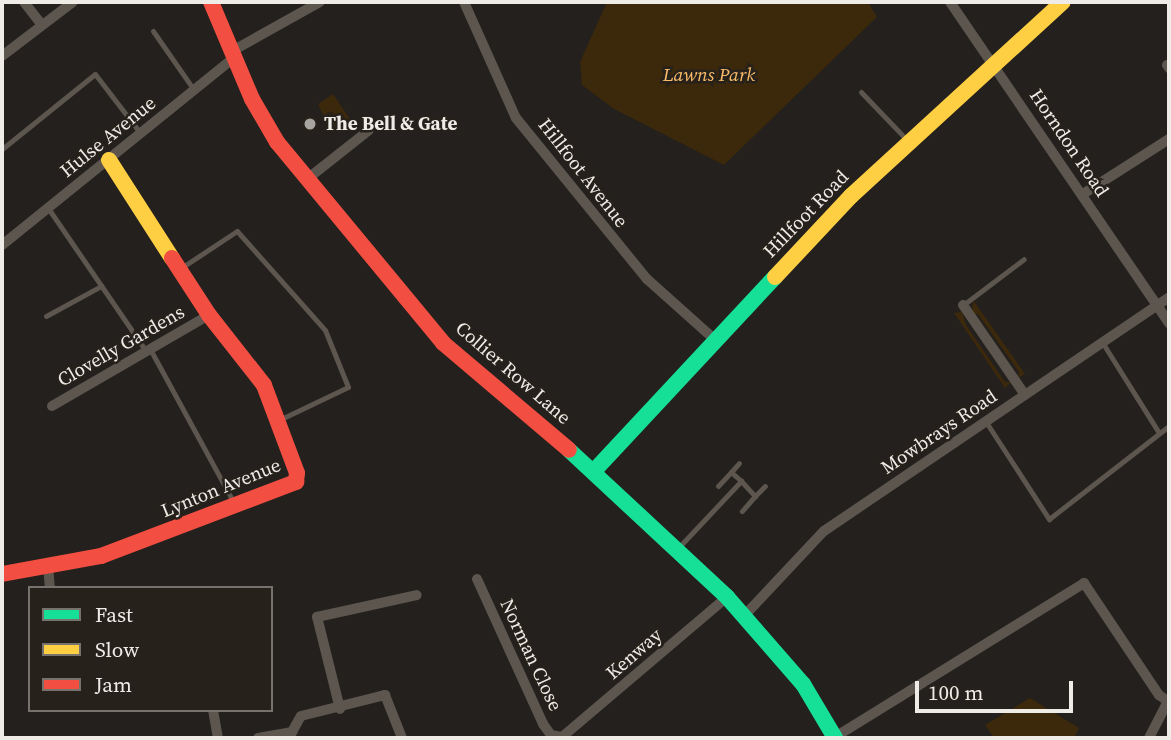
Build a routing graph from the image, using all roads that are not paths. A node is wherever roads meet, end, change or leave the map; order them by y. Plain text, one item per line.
1 (24, 2) edge
2 (73, 2) edge
3 (211, 2) edge
4 (320, 2) edge
5 (464, 2) edge
6 (950, 2) edge
7 (1063, 2) edge
8 (42, 25) junction
9 (153, 31) dead end
10 (235, 53) junction
11 (2, 56) edge
12 (993, 62) junction
13 (194, 90) junction
14 (860, 92) dead end
15 (369, 130) dead end
16 (141, 134) junction
17 (1169, 139) edge
18 (909, 141) junction
19 (2, 149) edge
20 (109, 160) junction
21 (306, 180) junction
22 (1083, 194) junction
23 (48, 208) junction
24 (2, 245) edge
25 (1024, 259) dead end
26 (179, 269) junction
27 (101, 286) junction
28 (1169, 298) edge
29 (962, 305) joint
30 (1157, 305) junction
31 (209, 315) junction
32 (46, 316) dead end
33 (1169, 323) edge
34 (714, 339) junction
35 (1102, 342) junction
36 (148, 350) junction
37 (1025, 395) junction
38 (52, 406) dead end
39 (277, 421) junction
40 (986, 422) junction
41 (1169, 426) edge
42 (1159, 433) junction
43 (739, 463) dead end
44 (594, 471) junction
45 (731, 472) junction
46 (741, 481) junction
47 (718, 486) dead end
48 (765, 486) dead end
49 (755, 496) junction
50 (236, 507) junction
51 (742, 511) dead end
52 (677, 550) junction
53 (48, 566) junction
54 (2, 574) edge
55 (477, 579) dead end
56 (50, 586) edge
57 (417, 595) dead end
58 (727, 597) junction
59 (745, 615) junction
60 (1169, 701) edge
61 (340, 709) junction
62 (213, 712) edge
63 (293, 735) edge
64 (562, 737) edge
65 (218, 738) edge
66 (258, 738) edge
67 (402, 738) edge
68 (835, 738) edge
69 (1149, 738) edge

1 - 8 street
2 - 8 street
3 - 10 street, Collier Row Lane
4 - 10 street, Hulse Avenue
5 - 34 street, Hillfoot Avenue
6 - 12 street, Horndon Road
7 - 12 street, Hillfoot Road
8 - 11 street
9 - 13 lane
10 - 13 street, Hulse Avenue
10 - 21 street, Collier Row Lane
12 - 18 street, Hillfoot Road
12 - 22 street, Horndon Road
13 - 16 street, Hulse Avenue
14 - 18 lane
15 - 21 street
16 - 19 lane
16 - 20 street, Hulse Avenue
17 - 22 street
18 - 34 street, Hillfoot Road
20 - 23 street, Hulse Avenue
20 - 26 street, Lynton Avenue
21 - 44 street, Collier Row Lane
22 - 30 street, Horndon Road
23 - 24 street, Hulse Avenue
23 - 27 lane
25 - 29 lane
26 - 31 street, Lynton Avenue
26 - 39 lane
27 - 32 lane
27 - 36 lane
28 - 30 street, Mowbrays Road
29 - 37 street
30 - 33 street, Horndon Road
30 - 35 street, Mowbrays Road
31 - 36 street, Clovelly Gardens
31 - 39 street, Lynton Avenue
34 - 44 street, Hillfoot Road
35 - 37 street, Mowbrays Road
35 - 42 lane
36 - 38 street, Clovelly Gardens
36 - 50 lane
37 - 40 street, Mowbrays Road
39 - 50 street, Lynton Avenue
40 - 42 lane
40 - 59 street, Mowbrays Road
41 - 42 lane
43 - 45 lane
44 - 52 street, Collier Row Lane
45 - 46 lane
45 - 47 lane
46 - 49 lane
46 - 52 lane
48 - 49 lane
49 - 51 lane
50 - 53 street, Lynton Avenue
52 - 58 street, Collier Row Lane
53 - 54 street, Lynton Avenue
53 - 56 street
55 - 64 street, Norman Close
57 - 61 street
58 - 59 street, Collier Row Lane
58 - 64 street, Kenway
59 - 68 street, Collier Row Lane
60 - 68 street
60 - 69 street
61 - 63 street
61 - 67 street
62 - 65 street
63 - 66 street

